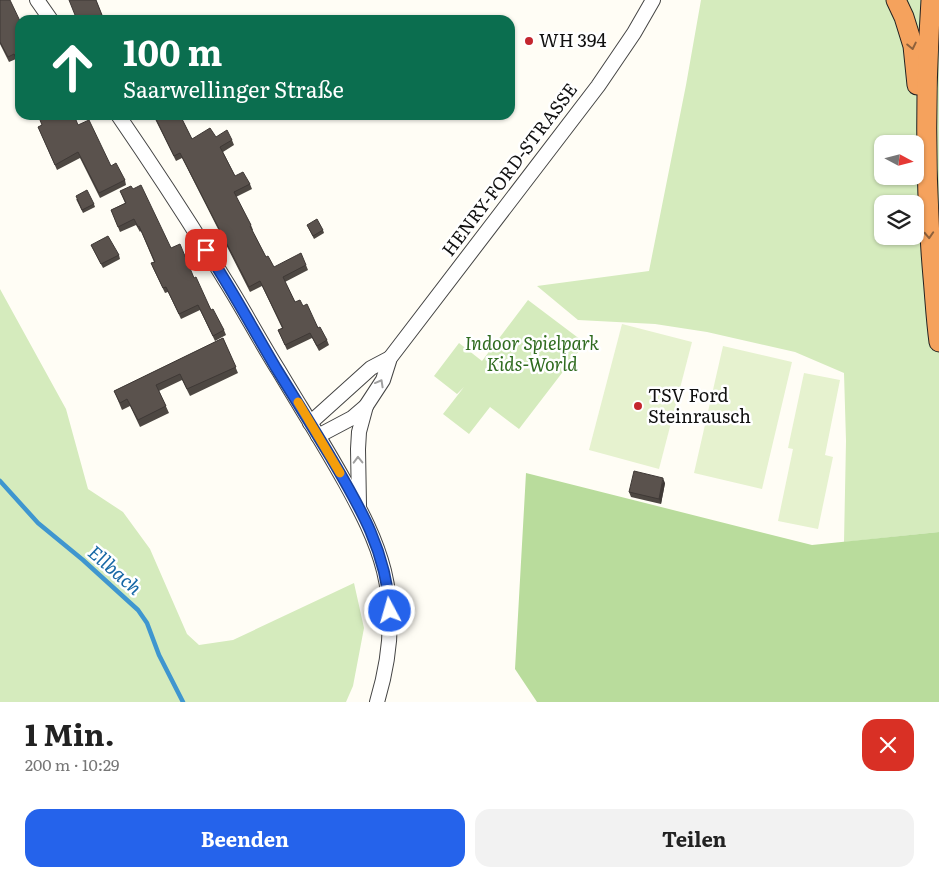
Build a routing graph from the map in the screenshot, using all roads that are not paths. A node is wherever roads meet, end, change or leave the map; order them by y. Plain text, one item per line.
1 (37, 0) edge
2 (653, 0) edge
3 (896, 0) edge
4 (931, 0) edge
5 (48, 15) edge
6 (122, 120) edge
7 (926, 151) junction
8 (939, 342) edge
9 (390, 358) junction
10 (366, 406) junction
11 (310, 423) junction
12 (318, 436) junction
13 (360, 508) junction
14 (377, 702) edge

1 - 5 street
2 - 9 street, HENRY-FORD-STRASSE
3 -> 7 highway
4 - 7 highway
6 - 11 street
7 -> 8 highway
10 -> 9 street, HENRY-FORD-STRASSE
9 - 11 street, HENRY-FORD-STRASSE
10 - 12 street, HENRY-FORD-STRASSE
13 -> 10 street
11 - 12 street
12 - 13 street
13 - 14 street

